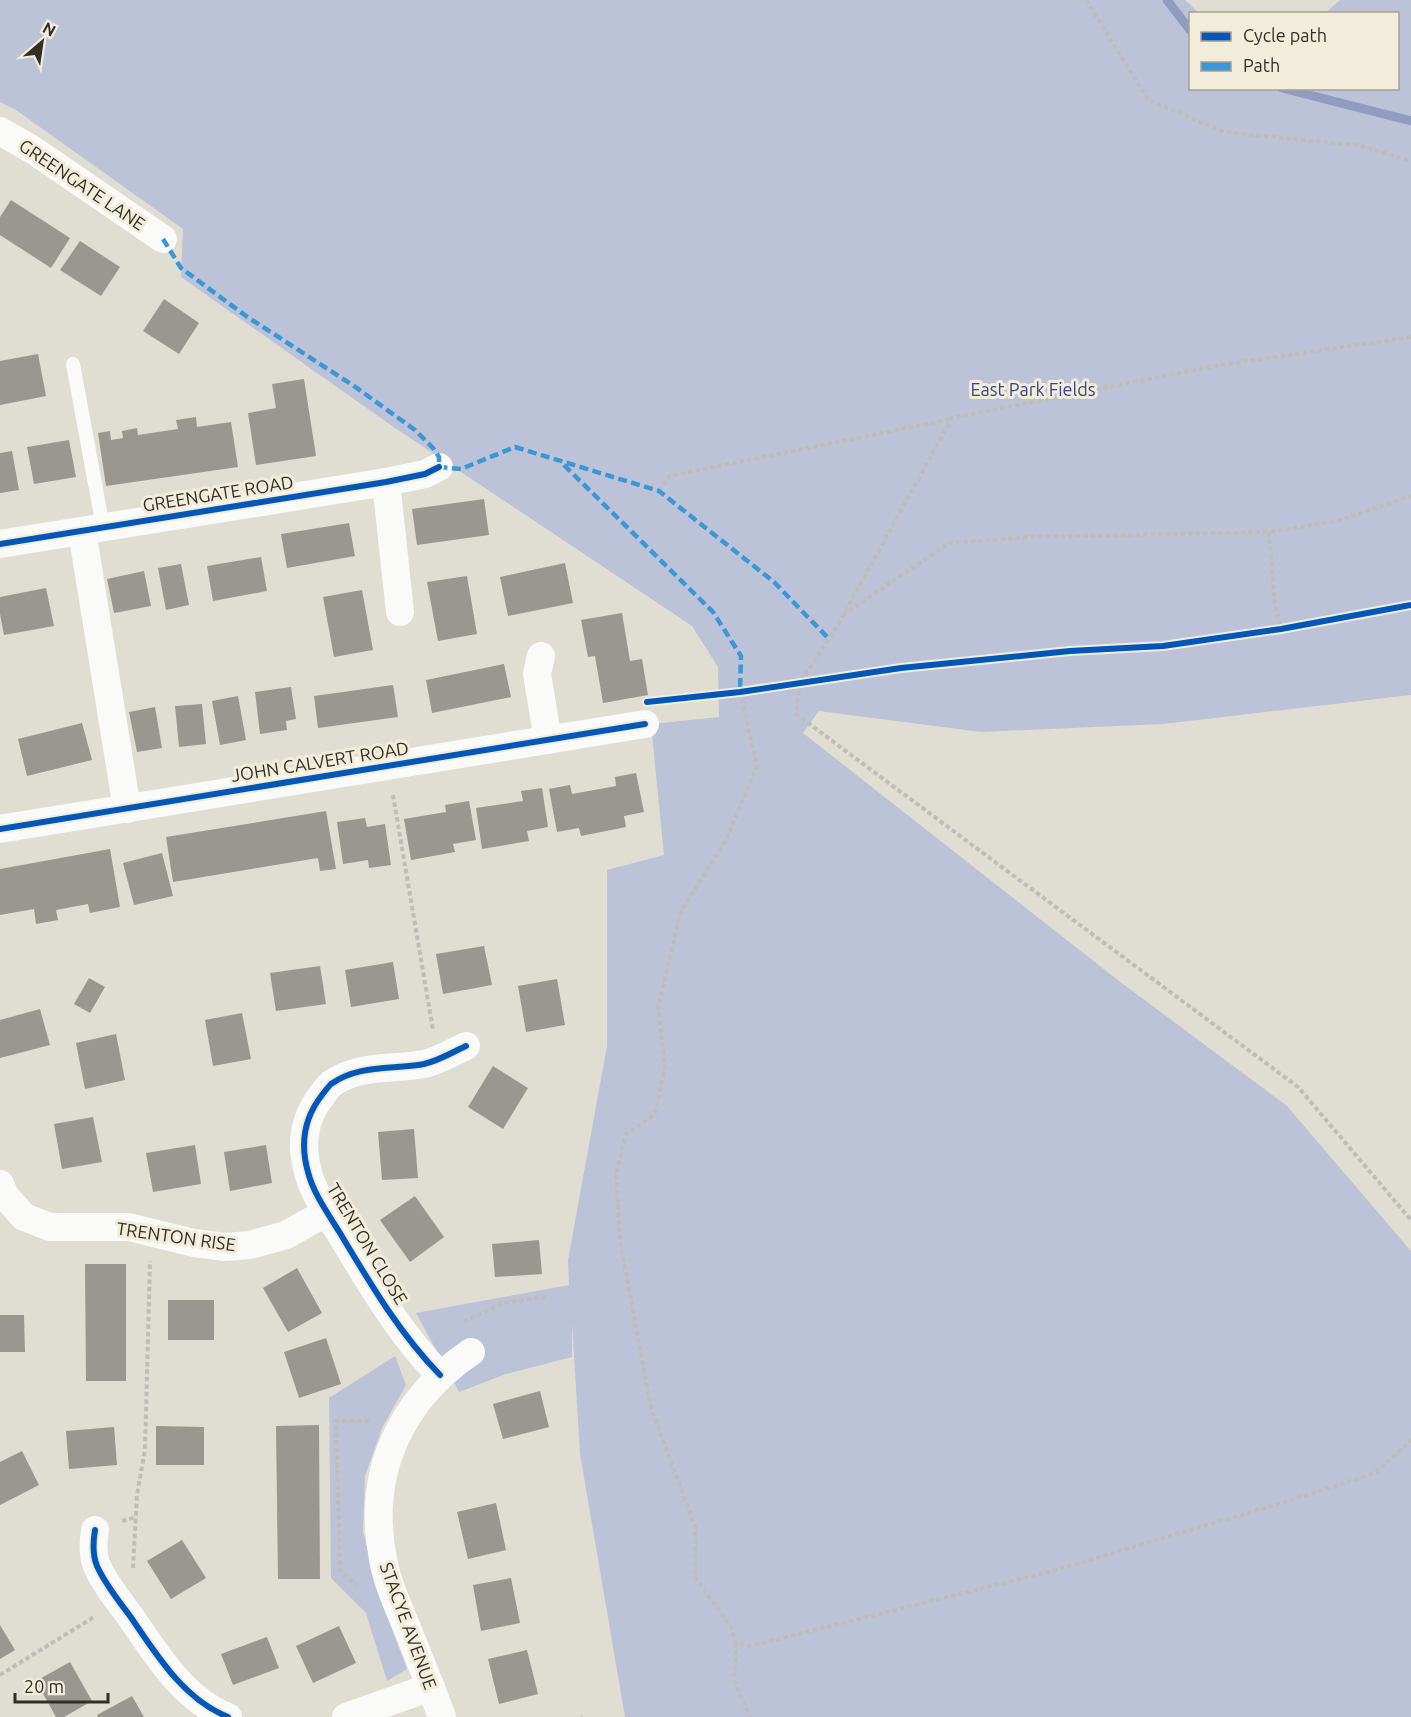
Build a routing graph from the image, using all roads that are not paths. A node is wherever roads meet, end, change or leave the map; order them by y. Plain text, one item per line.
1 (0, 131) edge
2 (163, 239) dead end
3 (73, 364) dead end
4 (439, 467) dead end
5 (386, 482) junction
6 (93, 529) junction
7 (0, 544) edge
8 (400, 612) dead end
9 (541, 656) dead end
10 (645, 724) dead end
11 (548, 740) junction
12 (127, 809) junction
13 (0, 829) edge
14 (466, 1046) dead end
15 (0, 1184) edge
16 (327, 1212) junction
17 (471, 1352) dead end
18 (440, 1375) junction
19 (95, 1530) dead end
20 (431, 1687) junction
21 (228, 1717) edge
22 (346, 1717) edge
23 (442, 1717) edge

1 - 2 street, GREENGATE LANE
3 - 6 lane
4 - 5 street, GREENGATE ROAD
5 - 6 street, GREENGATE ROAD
5 - 8 street
6 - 7 street, GREENGATE ROAD
6 - 12 street
9 - 11 street
10 - 11 street, JOHN CALVERT ROAD
11 - 12 street, JOHN CALVERT ROAD
12 - 13 street, JOHN CALVERT ROAD
14 - 16 street, TRENTON CLOSE
15 - 16 street, TRENTON RISE
16 - 18 street, TRENTON CLOSE
17 - 18 street, STACYE AVENUE
18 - 20 street, STACYE AVENUE
19 - 21 street
20 - 22 street
20 - 23 street, STACYE AVENUE

